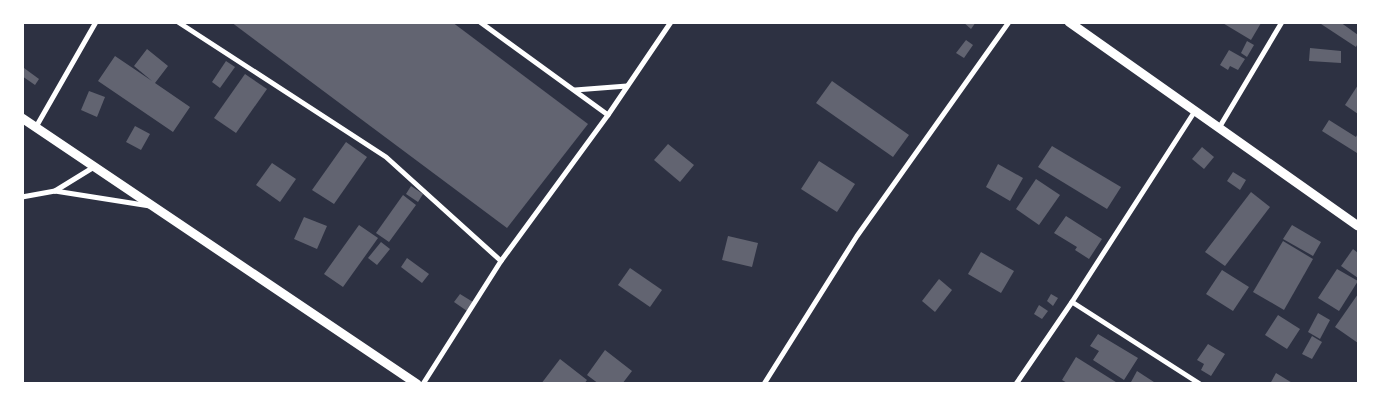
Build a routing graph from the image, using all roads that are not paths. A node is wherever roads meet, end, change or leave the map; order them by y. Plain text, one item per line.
1 (96, 22) edge
2 (178, 22) edge
3 (480, 22) edge
4 (671, 22) edge
5 (1009, 22) edge
6 (1069, 22) edge
7 (1282, 22) edge
8 (627, 86) junction
9 (574, 90) junction
10 (1195, 111) junction
11 (608, 114) junction
12 (22, 118) edge
13 (36, 127) junction
14 (1219, 128) junction
15 (95, 166) junction
16 (54, 191) junction
17 (22, 197) edge
18 (156, 207) junction
19 (1358, 226) edge
20 (501, 261) junction
21 (1072, 302) junction
22 (417, 384) edge
23 (424, 384) edge
24 (764, 384) edge
25 (1016, 384) edge
26 (1200, 384) edge

1 - 13 street
2 - 20 street
3 - 9 street
4 - 8 street
5 - 24 street
6 - 10 street
7 - 14 street
8 - 9 street
8 - 11 street
9 - 11 street
10 - 14 street
10 - 21 street
11 - 20 street
12 - 13 street
13 - 15 street
14 - 19 street
15 - 16 street
15 - 18 street
16 - 17 street
16 - 18 street
18 - 22 street
20 - 23 street
21 - 25 street
21 - 26 street

